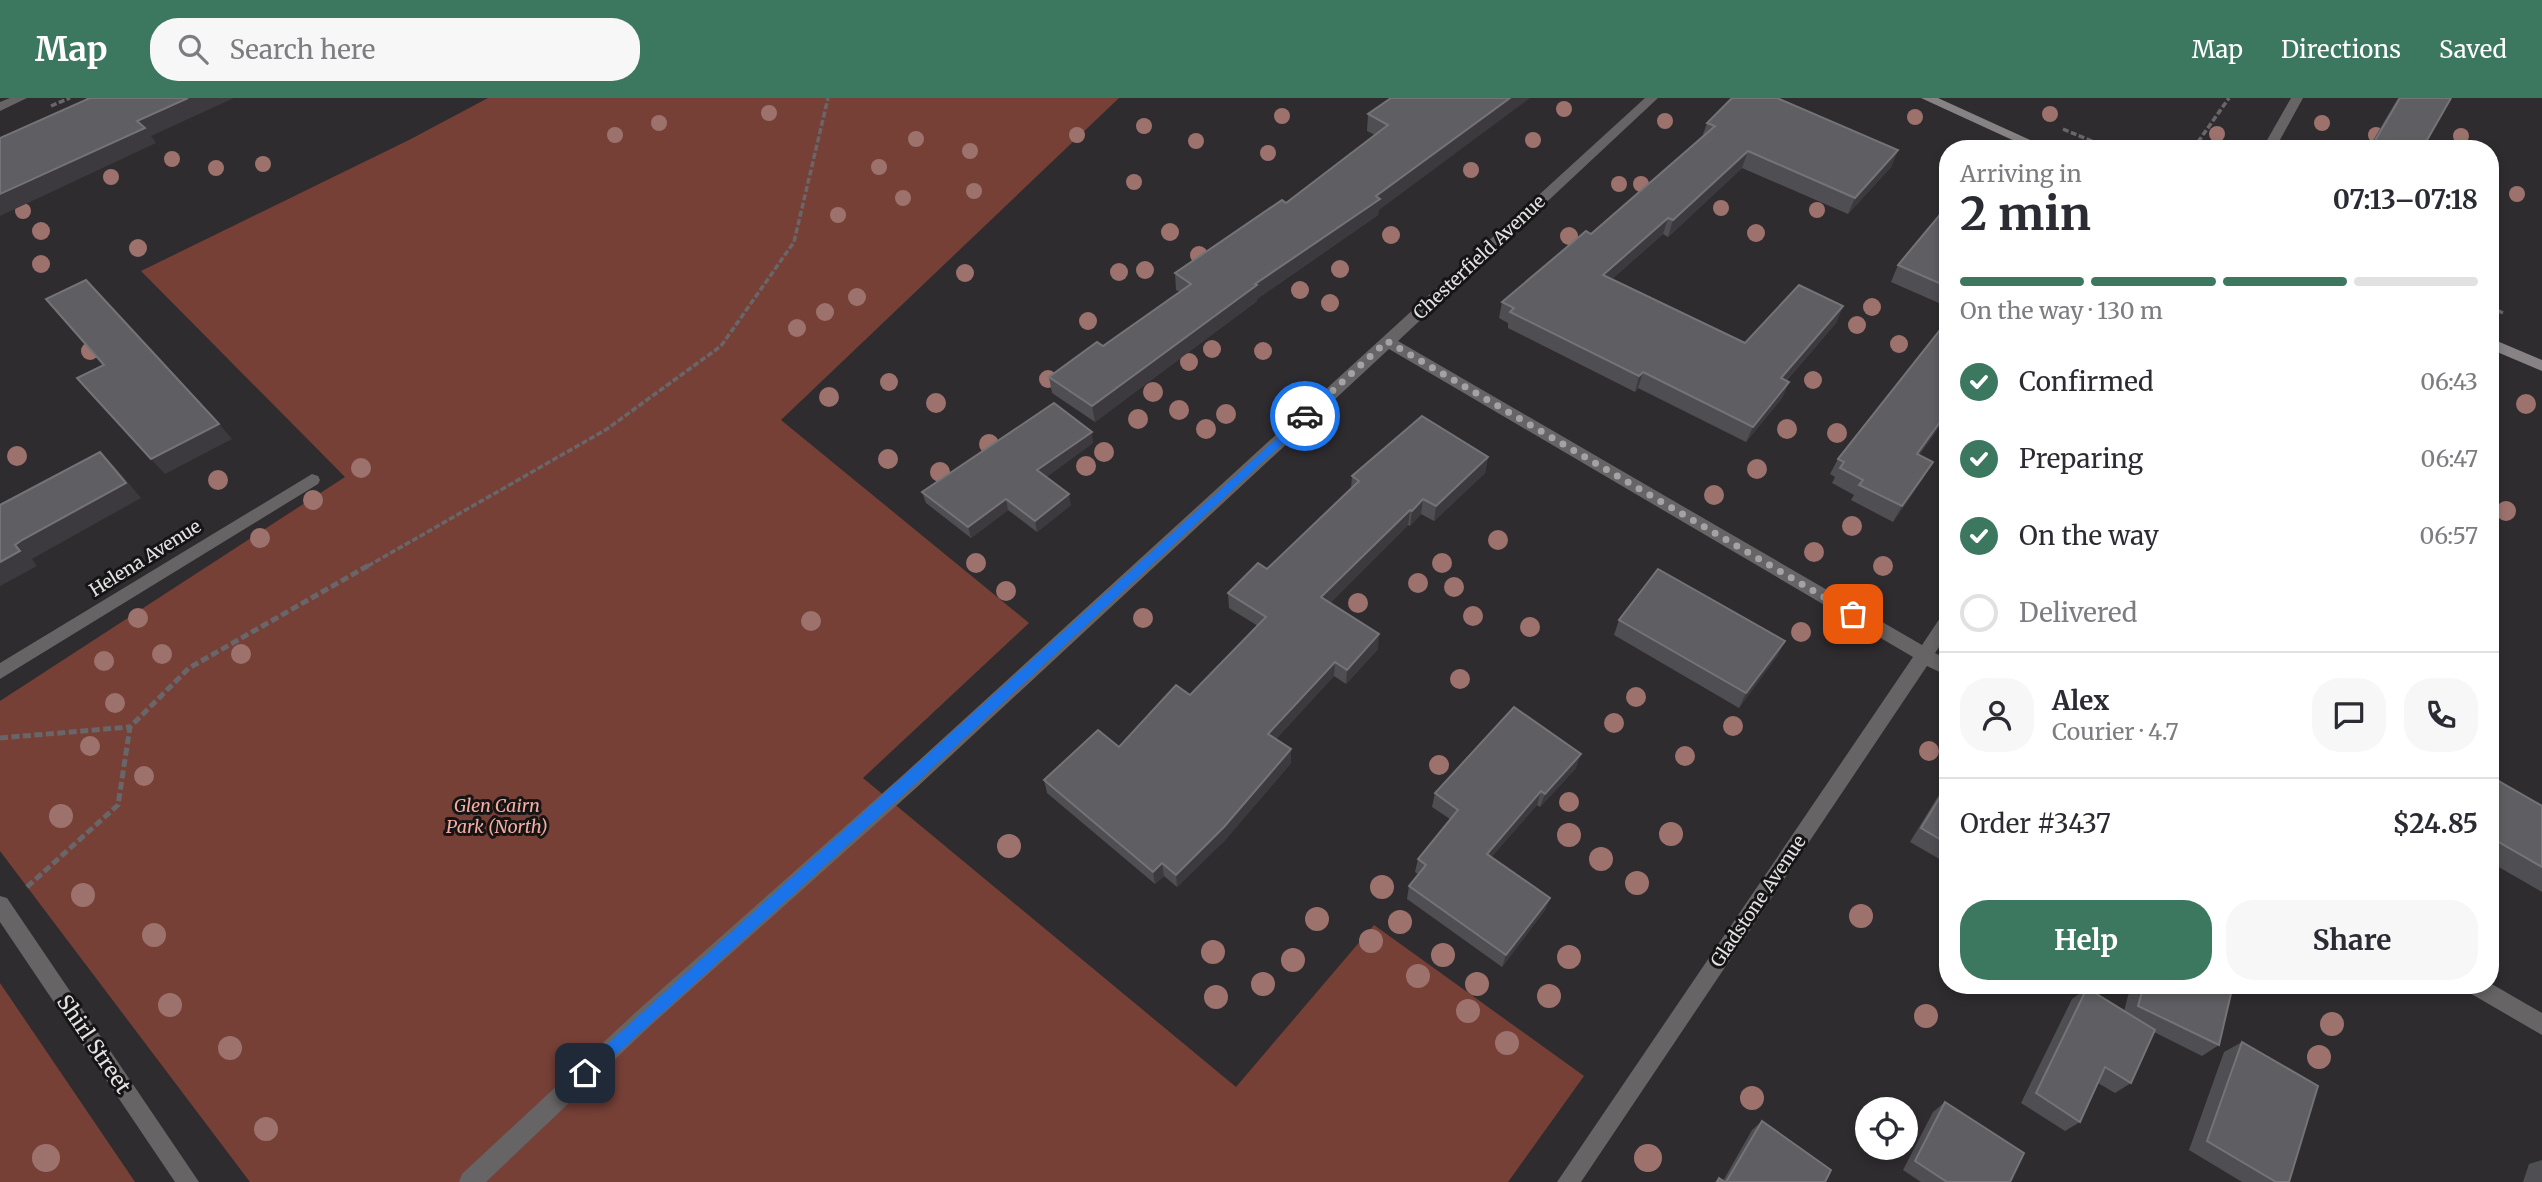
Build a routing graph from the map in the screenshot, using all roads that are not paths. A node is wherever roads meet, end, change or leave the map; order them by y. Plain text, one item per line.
1 (21, 98) edge
2 (1652, 98) edge
3 (1927, 98) edge
4 (2297, 98) edge
5 (0, 107) edge
6 (2023, 140) edge
7 (2273, 140) edge
8 (1387, 341) junction
9 (2499, 347) edge
10 (2542, 366) edge
11 (312, 480) dead end
12 (1939, 633) edge
13 (1923, 655) junction
14 (1939, 664) edge
15 (0, 672) edge
16 (1, 907) edge
17 (2490, 994) edge
18 (2542, 1025) edge
19 (188, 1182) edge
20 (470, 1182) edge
21 (1568, 1182) edge

1 - 5 street
2 - 8 street, Chesterfield Avenue
3 - 6 street
4 - 7 street
8 - 13 street
8 - 20 street, Chesterfield Avenue
9 - 10 street
11 - 15 street, Helena Avenue
12 - 13 street, Gladstone Avenue
13 - 14 street
13 - 21 street, Gladstone Avenue
16 - 19 street, Shirl Street
17 - 18 street

